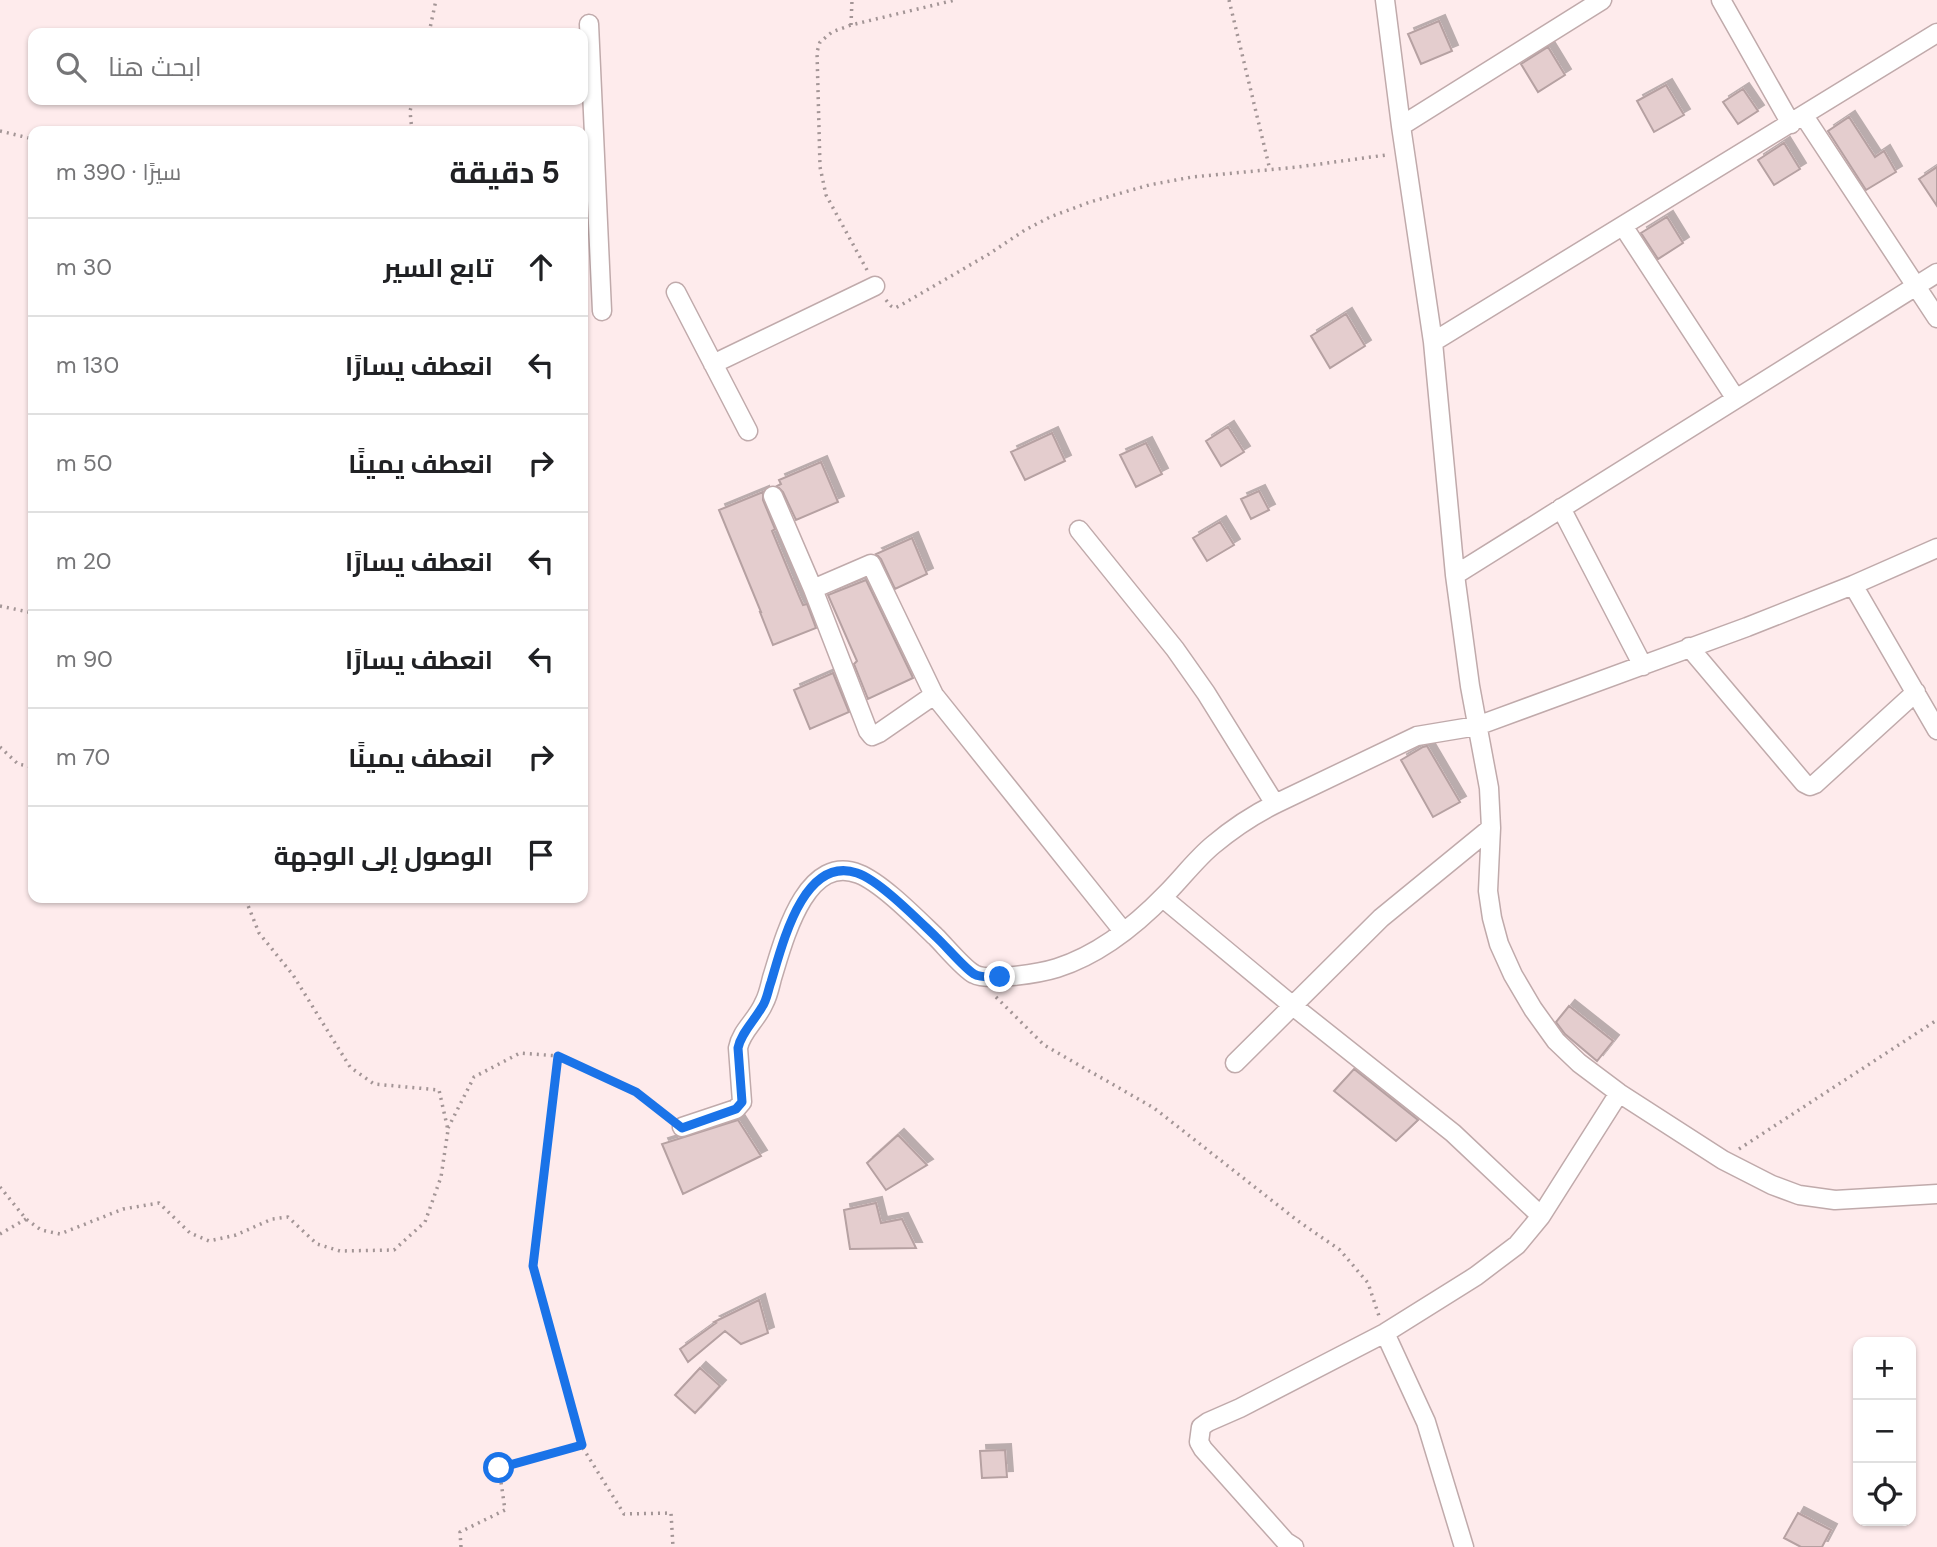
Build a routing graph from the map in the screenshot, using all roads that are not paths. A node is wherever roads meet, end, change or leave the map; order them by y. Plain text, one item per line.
1 (1385, 0) edge
2 (1602, 0) edge
3 (1721, 0) edge
4 (589, 24) dead end
5 (1937, 33) edge
6 (1798, 120) junction
7 (1401, 126) junction
8 (1623, 226) junction
9 (1937, 273) edge
10 (875, 286) road end
11 (1916, 287) junction
12 (676, 292) dead end
13 (602, 311) dead end
14 (1937, 318) edge
15 (1433, 342) junction
16 (713, 364) junction
17 (1736, 399) junction
18 (748, 431) dead end
19 (773, 496) dead end
20 (1561, 508) junction
21 (1079, 530) dead end
22 (1937, 548) edge
23 (1455, 575) junction
24 (1853, 585) junction
25 (813, 589) junction
26 (1689, 647) junction
27 (1643, 666) junction
28 (1916, 692) junction
29 (934, 695) junction
30 (1477, 726) junction
31 (1937, 730) edge
32 (1275, 804) junction
33 (1491, 828) junction
34 (1163, 898) junction
35 (1124, 931) junction
36 (1293, 1006) junction
37 (1235, 1063) dead end
38 (1619, 1093) junction
39 (682, 1128) road end
40 (1937, 1194) edge
41 (1541, 1216) junction
42 (1385, 1333) junction
43 (1294, 1547) edge
44 (1464, 1547) edge

1 - 7 street
2 - 7 street
3 - 6 street
4 - 13 street
5 - 6 street
6 - 8 street
6 - 11 street
7 - 15 street
8 - 15 street
8 - 17 street
9 - 11 street
10 - 16 street
11 - 14 street
11 - 17 street
12 - 16 street
15 - 23 street
16 - 18 street
17 - 20 street
19 - 25 street
20 - 23 street
20 - 27 street
21 - 32 street
22 - 24 street
23 - 30 street
24 - 26 street
24 - 28 street
25 - 29 street
25 - 29 street
26 - 27 street
26 - 28 street
27 - 30 street
28 - 31 street
29 - 35 street
30 - 32 street
30 - 33 street
32 - 34 street
33 - 36 street
33 - 38 street
34 - 35 street
34 - 36 street
35 - 39 street
36 - 37 street
36 - 41 street
38 - 40 street
38 - 41 street
41 - 42 street
42 - 43 street
42 - 44 street

